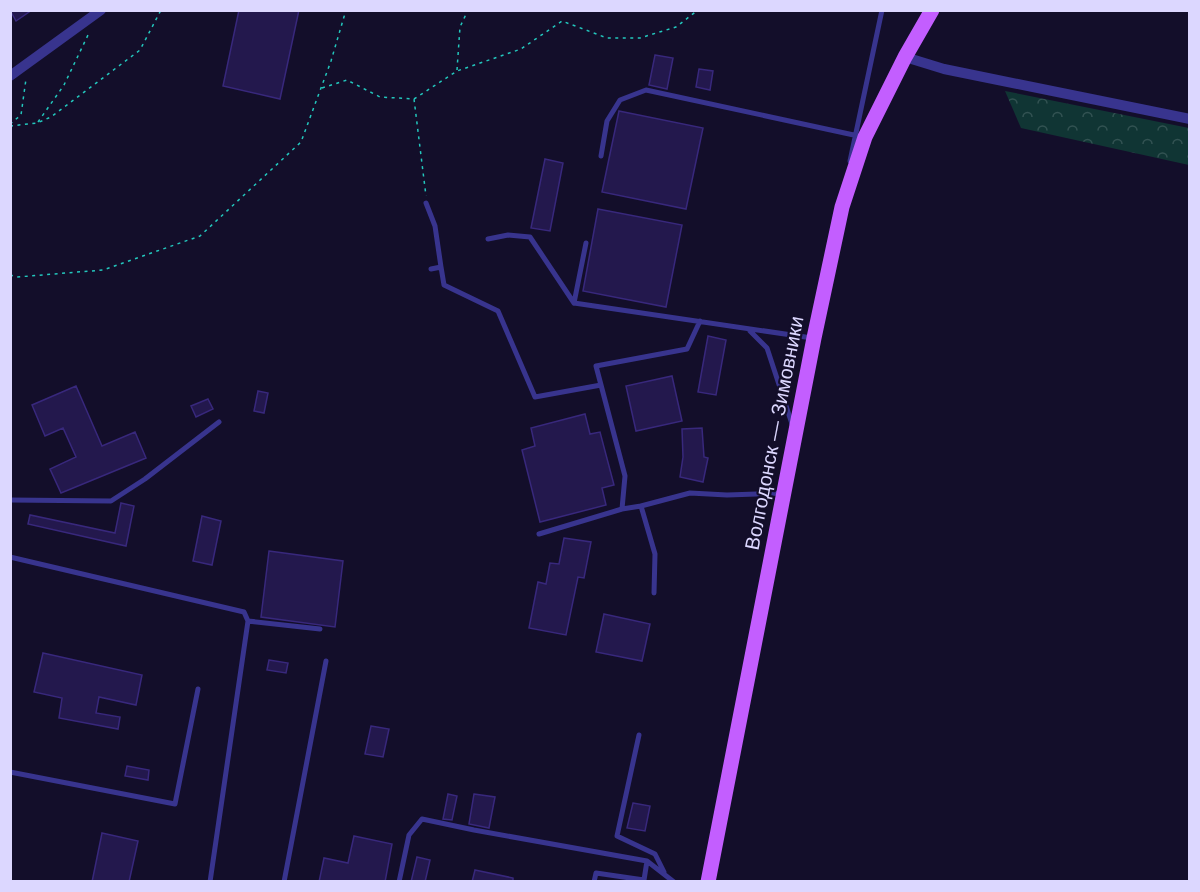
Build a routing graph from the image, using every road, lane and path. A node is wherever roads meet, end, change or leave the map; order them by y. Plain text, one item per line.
1 (100, 10) edge
2 (161, 10) edge
3 (346, 10) edge
4 (468, 10) edge
5 (698, 10) edge
6 (882, 10) edge
7 (932, 10) edge
8 (90, 31) dead end
9 (905, 57) junction
10 (26, 65) junction
11 (457, 71) junction
12 (10, 76) edge
13 (321, 88) junction
14 (414, 99) junction
15 (1190, 119) edge
16 (37, 123) junction
17 (10, 125) edge
18 (860, 136) junction
19 (601, 156) dead end
20 (426, 203) joint
21 (488, 239) dead end
22 (586, 243) dead end
23 (441, 267) junction
24 (431, 269) dead end
25 (10, 275) edge
26 (574, 303) junction
27 (700, 321) junction
28 (749, 330) junction
29 (814, 338) junction
30 (601, 385) junction
31 (219, 422) dead end
32 (796, 434) junction
33 (783, 493) junction
34 (10, 500) edge
35 (641, 506) junction
36 (622, 509) junction
37 (539, 534) dead end
38 (10, 557) edge
39 (654, 593) dead end
40 (248, 621) junction
41 (320, 629) dead end
42 (326, 661) dead end
43 (198, 689) dead end
44 (639, 735) dead end
45 (10, 772) edge
46 (647, 861) junction
47 (666, 876) junction
48 (210, 882) edge
49 (284, 882) edge
50 (399, 882) edge
51 (594, 882) edge
52 (674, 882) edge
53 (708, 882) edge

1 - 10 street
2 - 16 path
3 - 13 path
4 - 11 path
5 - 11 path
6 - 18 lane
7 - 9 main road, Волгодонск — Зимовники
8 - 16 path
9 - 15 street
9 - 18 main road, Волгодонск — Зимовники
10 - 12 street
10 - 17 path
11 - 14 path
13 - 14 path
13 - 25 path
14 - 20 path
16 - 17 path
18 - 19 lane
18 - 29 main road, Волгодонск — Зимовники
20 - 23 lane
21 - 26 lane
22 - 26 lane
23 - 24 lane
23 - 30 lane
26 - 27 lane
27 - 28 lane
27 - 30 lane
28 - 29 lane
28 - 32 lane
29 - 32 main road, Волгодонск — Зимовники
30 - 36 lane
31 - 34 lane
32 - 33 main road, Волгодонск — Зимовники
33 - 35 lane
33 - 53 main road, Волгодонск — Зимовники
35 - 36 lane
35 - 39 lane
36 - 37 lane
38 - 40 lane
40 - 41 lane
40 - 48 lane
42 - 49 lane
43 - 45 lane
44 - 47 lane
46 - 47 lane
46 - 50 lane
46 - 51 lane
47 - 52 lane

